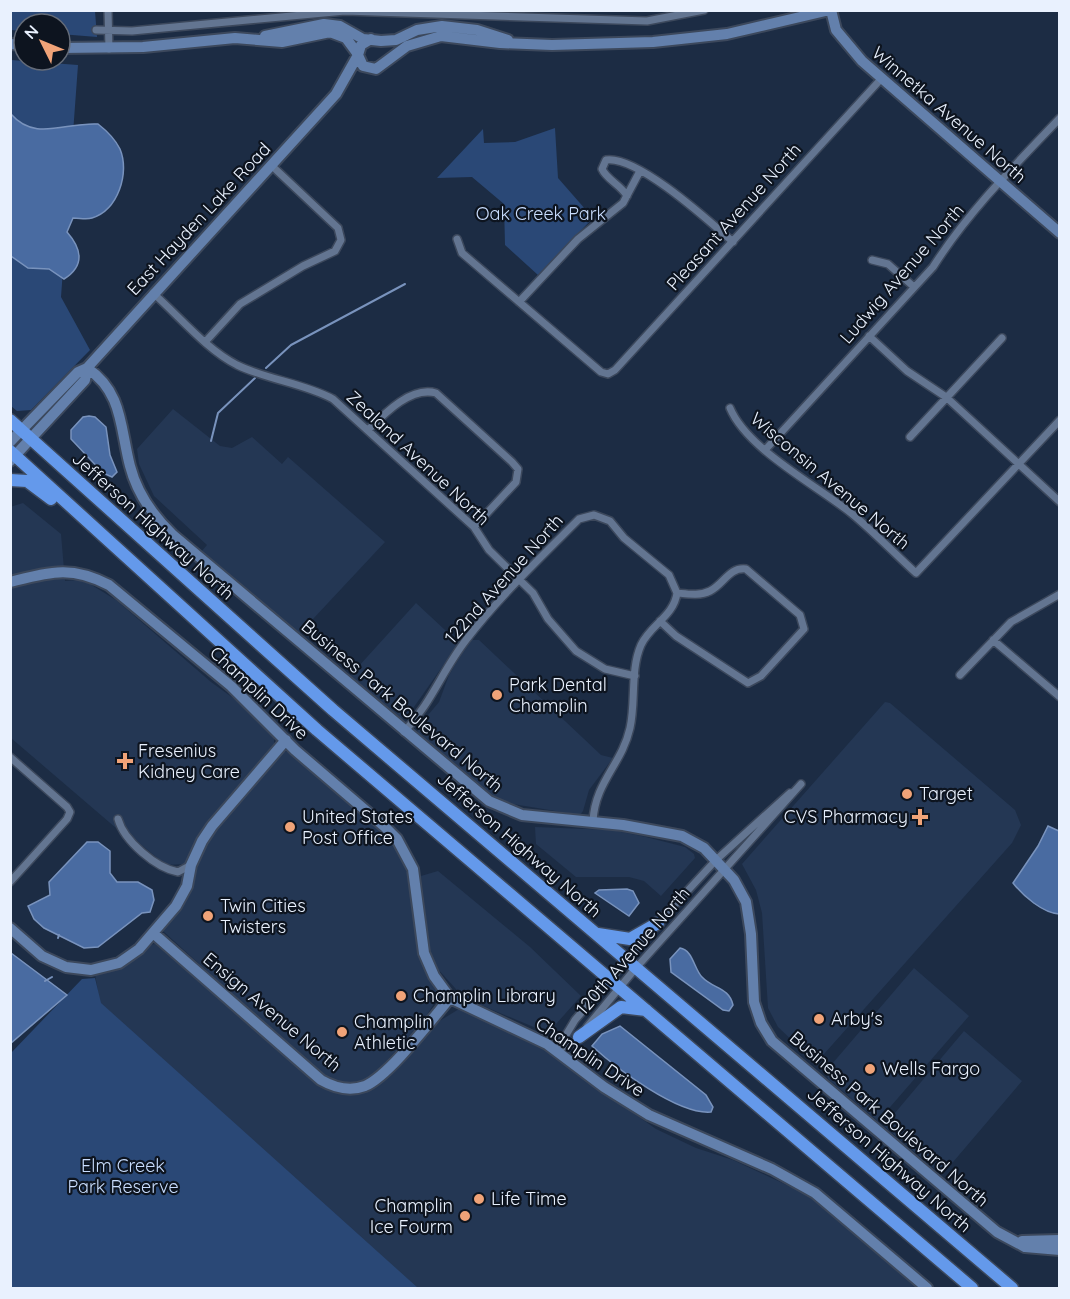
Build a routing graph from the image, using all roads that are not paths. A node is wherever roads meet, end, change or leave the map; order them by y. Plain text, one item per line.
1 (108, 10) edge
2 (704, 10) edge
3 (831, 10) edge
4 (630, 14) edge
5 (96, 30) dead end
6 (109, 32) junction
7 (252, 38) junction
8 (376, 40) junction
9 (512, 42) junction
10 (72, 48) edge
11 (109, 49) junction
12 (357, 54) junction
13 (386, 62) junction
14 (372, 70) junction
15 (881, 79) junction
16 (336, 94) junction
17 (1059, 118) edge
18 (271, 165) junction
19 (640, 171) junction
20 (999, 182) junction
21 (627, 196) junction
22 (1059, 233) edge
23 (457, 239) dead end
24 (733, 242) junction
25 (872, 260) dead end
26 (914, 287) junction
27 (153, 293) junction
28 (519, 302) junction
29 (870, 336) junction
30 (1002, 338) dead end
31 (206, 341) junction
32 (87, 368) junction
33 (946, 397) junction
34 (730, 408) dead end
35 (10, 420) edge
36 (1059, 420) edge
37 (368, 430) junction
38 (910, 437) dead end
39 (17, 446) edge
40 (766, 449) junction
41 (1018, 464) junction
42 (10, 480) edge
43 (1059, 502) edge
44 (474, 527) junction
45 (101, 536) junction
46 (520, 579) junction
47 (10, 582) edge
48 (676, 593) junction
49 (1059, 594) edge
50 (660, 621) junction
51 (993, 640) junction
52 (960, 675) dead end
53 (635, 676) junction
54 (1059, 697) edge
55 (404, 732) junction
56 (286, 740) junction
57 (10, 757) edge
58 (118, 819) dead end
59 (593, 821) junction
60 (716, 860) junction
61 (192, 865) junction
62 (725, 869) junction
63 (10, 882) edge
64 (658, 923) junction
65 (10, 928) edge
66 (592, 932) junction
67 (153, 933) junction
68 (625, 959) junction
69 (635, 969) junction
70 (609, 978) junction
71 (620, 987) junction
72 (450, 998) junction
73 (646, 1010) junction
74 (579, 1037) junction
75 (557, 1050) junction
76 (1013, 1240) junction
77 (1059, 1240) edge
78 (1059, 1250) edge
79 (927, 1288) edge
80 (972, 1288) edge
81 (1012, 1288) edge

1 - 6 street
2 - 4 street
3 - 9 street
3 - 15 street, Winnetka Avenue North
4 - 6 street
5 - 6 street
6 - 11 street
7 - 8 street
7 - 11 street
7 - 12 street
8 - 9 street
8 - 12 street
8 - 13 street
9 - 13 street
10 - 11 street
12 - 14 street
12 - 16 street, East Hayden Lake Road
13 - 14 street
14 - 16 street, East Hayden Lake Road
15 - 20 street, Winnetka Avenue North
15 - 24 street, Pleasant Avenue North
16 - 18 street, East Hayden Lake Road
17 - 20 street, Ludwig Avenue North
18 - 27 street, East Hayden Lake Road
18 - 31 street
19 - 21 street
19 - 21 street
19 - 24 street
20 - 22 street, Winnetka Avenue North
20 - 26 street, Ludwig Avenue North
21 - 28 street
23 - 28 street
24 - 28 street, Pleasant Avenue North
25 - 26 street
26 - 29 street, Ludwig Avenue North
27 - 31 street, Zealand Avenue North
27 - 32 street, East Hayden Lake Road
29 - 33 street
29 - 40 street, Ludwig Avenue North
30 - 33 street
31 - 37 street, Zealand Avenue North
32 - 39 street, East Hayden Lake Road
32 - 55 street, Business Park Boulevard North
33 - 38 street
33 - 41 street
34 - 40 street, Wisconsin Avenue North
35 - 39 highway, Jefferson Highway North
36 - 41 street
37 - 44 street, Zealand Avenue North
37 - 44 street
39 - 45 highway, Jefferson Highway North
39 - 66 highway, Jefferson Highway North
40 - 41 street, Wisconsin Avenue North
41 - 43 street
42 - 45 highway
44 - 46 street, Zealand Avenue North
45 - 70 highway, Jefferson Highway North
46 - 48 street, 122nd Avenue North
46 - 53 street, Zealand Avenue North
46 - 55 street, 122nd Avenue North
47 - 56 street, Champlin Drive
48 - 50 street
48 - 50 street
49 - 51 street
50 - 53 street
51 - 52 street
51 - 54 street
53 - 59 street
55 - 59 street, Business Park Boulevard North
56 - 61 street
56 - 72 street, Champlin Drive
57 - 63 street
58 - 61 street
59 - 60 street, Business Park Boulevard North
60 - 62 street, Business Park Boulevard North
60 - 62 street, 120th Avenue North
60 - 64 street, 120th Avenue North
61 - 67 street
62 - 69 street, 120th Avenue North
62 - 76 street, Business Park Boulevard North
64 - 66 highway
64 - 68 street, 120th Avenue North
65 - 67 street
66 - 68 highway, Jefferson Highway North
67 - 72 street, Ensign Avenue North
68 - 69 highway, Jefferson Highway North
68 - 70 street, 120th Avenue North
69 - 71 street, 120th Avenue North
69 - 81 highway, Jefferson Highway North
70 - 71 highway, Jefferson Highway North
70 - 75 street, 120th Avenue North
71 - 73 highway, Jefferson Highway North
71 - 74 street, 120th Avenue North
72 - 75 street, Champlin Drive
73 - 74 highway
73 - 80 highway, Jefferson Highway North
74 - 75 street, 120th Avenue North
75 - 79 street, Champlin Drive
76 - 77 street
76 - 78 street, Business Park Boulevard North

